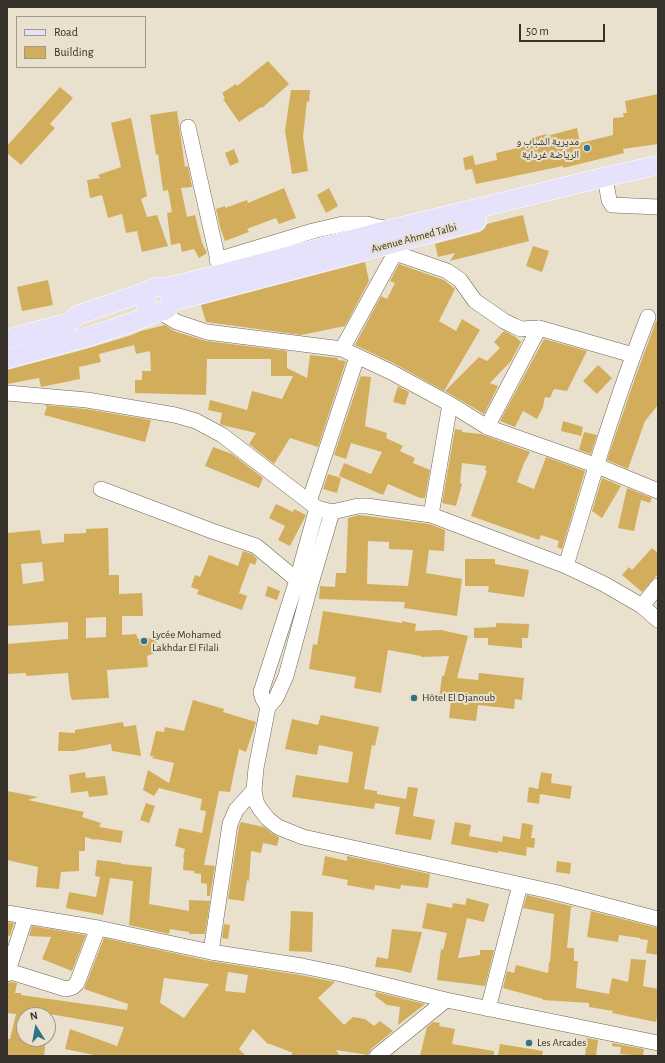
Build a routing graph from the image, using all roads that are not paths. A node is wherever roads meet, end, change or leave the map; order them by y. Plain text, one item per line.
1 (188, 127) dead end
2 (658, 165) edge
3 (658, 177) edge
4 (606, 182) junction
5 (658, 207) edge
6 (394, 242) junction
7 (219, 267) junction
8 (160, 303) junction
9 (648, 317) dead end
10 (539, 328) junction
11 (7, 339) edge
12 (342, 349) junction
13 (633, 355) junction
14 (357, 357) junction
15 (7, 359) edge
16 (7, 393) edge
17 (450, 404) junction
18 (487, 427) junction
19 (595, 466) junction
20 (101, 489) dead end
21 (658, 491) edge
22 (313, 505) junction
23 (332, 512) junction
24 (431, 515) junction
25 (566, 566) junction
26 (303, 584) junction
27 (658, 586) edge
28 (642, 606) junction
29 (658, 620) edge
30 (254, 790) junction
31 (520, 885) junction
32 (7, 913) edge
33 (26, 916) junction
34 (658, 919) edge
35 (98, 928) junction
36 (211, 952) junction
37 (7, 972) edge
38 (446, 1000) junction
39 (488, 1009) junction
40 (658, 1043) edge
41 (377, 1056) edge

1 - 7 street
2 - 4 main road
3 - 4 main road, Avenue Ahmed Talbi
4 - 5 street
4 - 6 main road, Avenue Ahmed Talbi
6 - 7 main road
6 - 8 main road, Avenue Ahmed Talbi
6 - 10 street
6 - 12 street
7 - 8 main road
8 - 11 main road
8 - 12 street
8 - 15 main road
9 - 13 street
10 - 13 street
10 - 18 street
12 - 14 street
13 - 19 street
14 - 17 street
14 - 22 street
16 - 22 street
17 - 18 street
17 - 24 street
18 - 19 street
19 - 21 street
19 - 25 street
20 - 26 street
22 - 23 street
22 - 26 street
23 - 24 street
23 - 26 street
24 - 25 street
25 - 28 street
26 - 30 street
27 - 28 street
28 - 29 street
30 - 31 street
30 - 36 street
31 - 34 street
31 - 39 street
32 - 33 street
33 - 35 street
33 - 37 street
35 - 36 street
35 - 37 street
36 - 38 street
38 - 39 street
38 - 41 street
39 - 40 street

